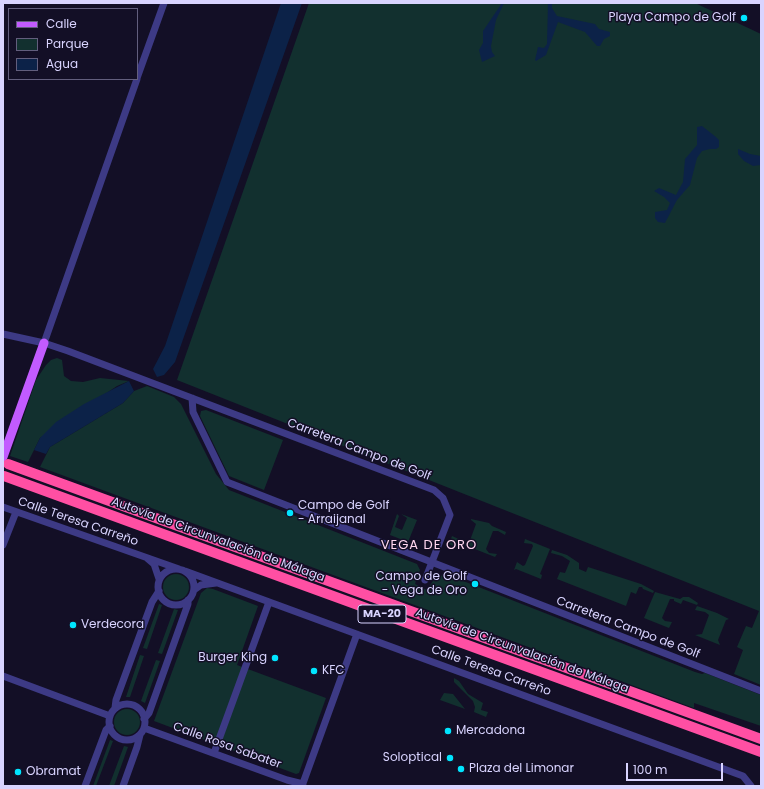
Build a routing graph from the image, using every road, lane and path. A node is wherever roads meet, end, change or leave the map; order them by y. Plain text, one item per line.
1 (164, 3) edge
2 (138, 75) edge
3 (136, 80) edge
4 (3, 334) edge
5 (44, 343) junction
6 (192, 398) junction
7 (5, 461) edge
8 (4, 476) dead end
9 (3, 507) edge
10 (16, 512) junction
11 (3, 545) edge
12 (145, 557) junction
13 (432, 563) junction
14 (182, 570) junction
15 (160, 580) junction
16 (425, 580) dead end
17 (220, 583) junction
18 (194, 590) junction
19 (159, 591) junction
20 (188, 600) junction
21 (269, 602) junction
22 (357, 634) junction
23 (3, 676) edge
24 (761, 691) edge
25 (115, 708) junction
26 (110, 716) junction
27 (144, 719) junction
28 (110, 726) junction
29 (144, 728) junction
30 (140, 735) junction
31 (761, 739) edge
32 (761, 752) edge
33 (214, 753) junction
34 (302, 785) edge
35 (85, 786) edge
36 (122, 786) edge
37 (750, 786) edge

1 - 2 street
3 - 5 street
4 - 5 street, Carretera Campo de Golf
5 - 6 street, Carretera Campo de Golf
5 - 7 main road
6 - 13 street
6 - 13 street, Carretera Campo de Golf
7 - 31 highway, Autovía de Circunvalación de Málaga / MA-20
8 - 32 highway, Autovía de Circunvalación de Málaga / MA-20
9 - 10 street, Calle Teresa Carreño
10 - 11 street
10 - 12 street, Calle Teresa Carreño
12 - 14 street, Calle Teresa Carreño
12 - 15 street, Calle Teresa Carreño
13 - 16 street
13 - 24 street, Carretera Campo de Golf
14 - 15 street
14 - 17 street, Calle Teresa Carreño
14 - 18 street
15 - 19 street
17 - 18 street, Calle Teresa Carreño
17 - 21 street, Calle Teresa Carreño
18 - 20 street
19 - 20 street
19 - 25 street
20 - 27 street
21 - 22 street, Calle Teresa Carreño
21 - 33 street
22 - 34 street
22 - 37 street, Calle Teresa Carreño
23 - 26 street
25 - 26 street
25 - 27 street
26 - 28 street
27 - 29 street
28 - 30 street
28 - 35 street
29 - 30 street
29 - 33 street, Calle Rosa Sabater
30 - 36 street
33 - 34 street, Calle Rosa Sabater

